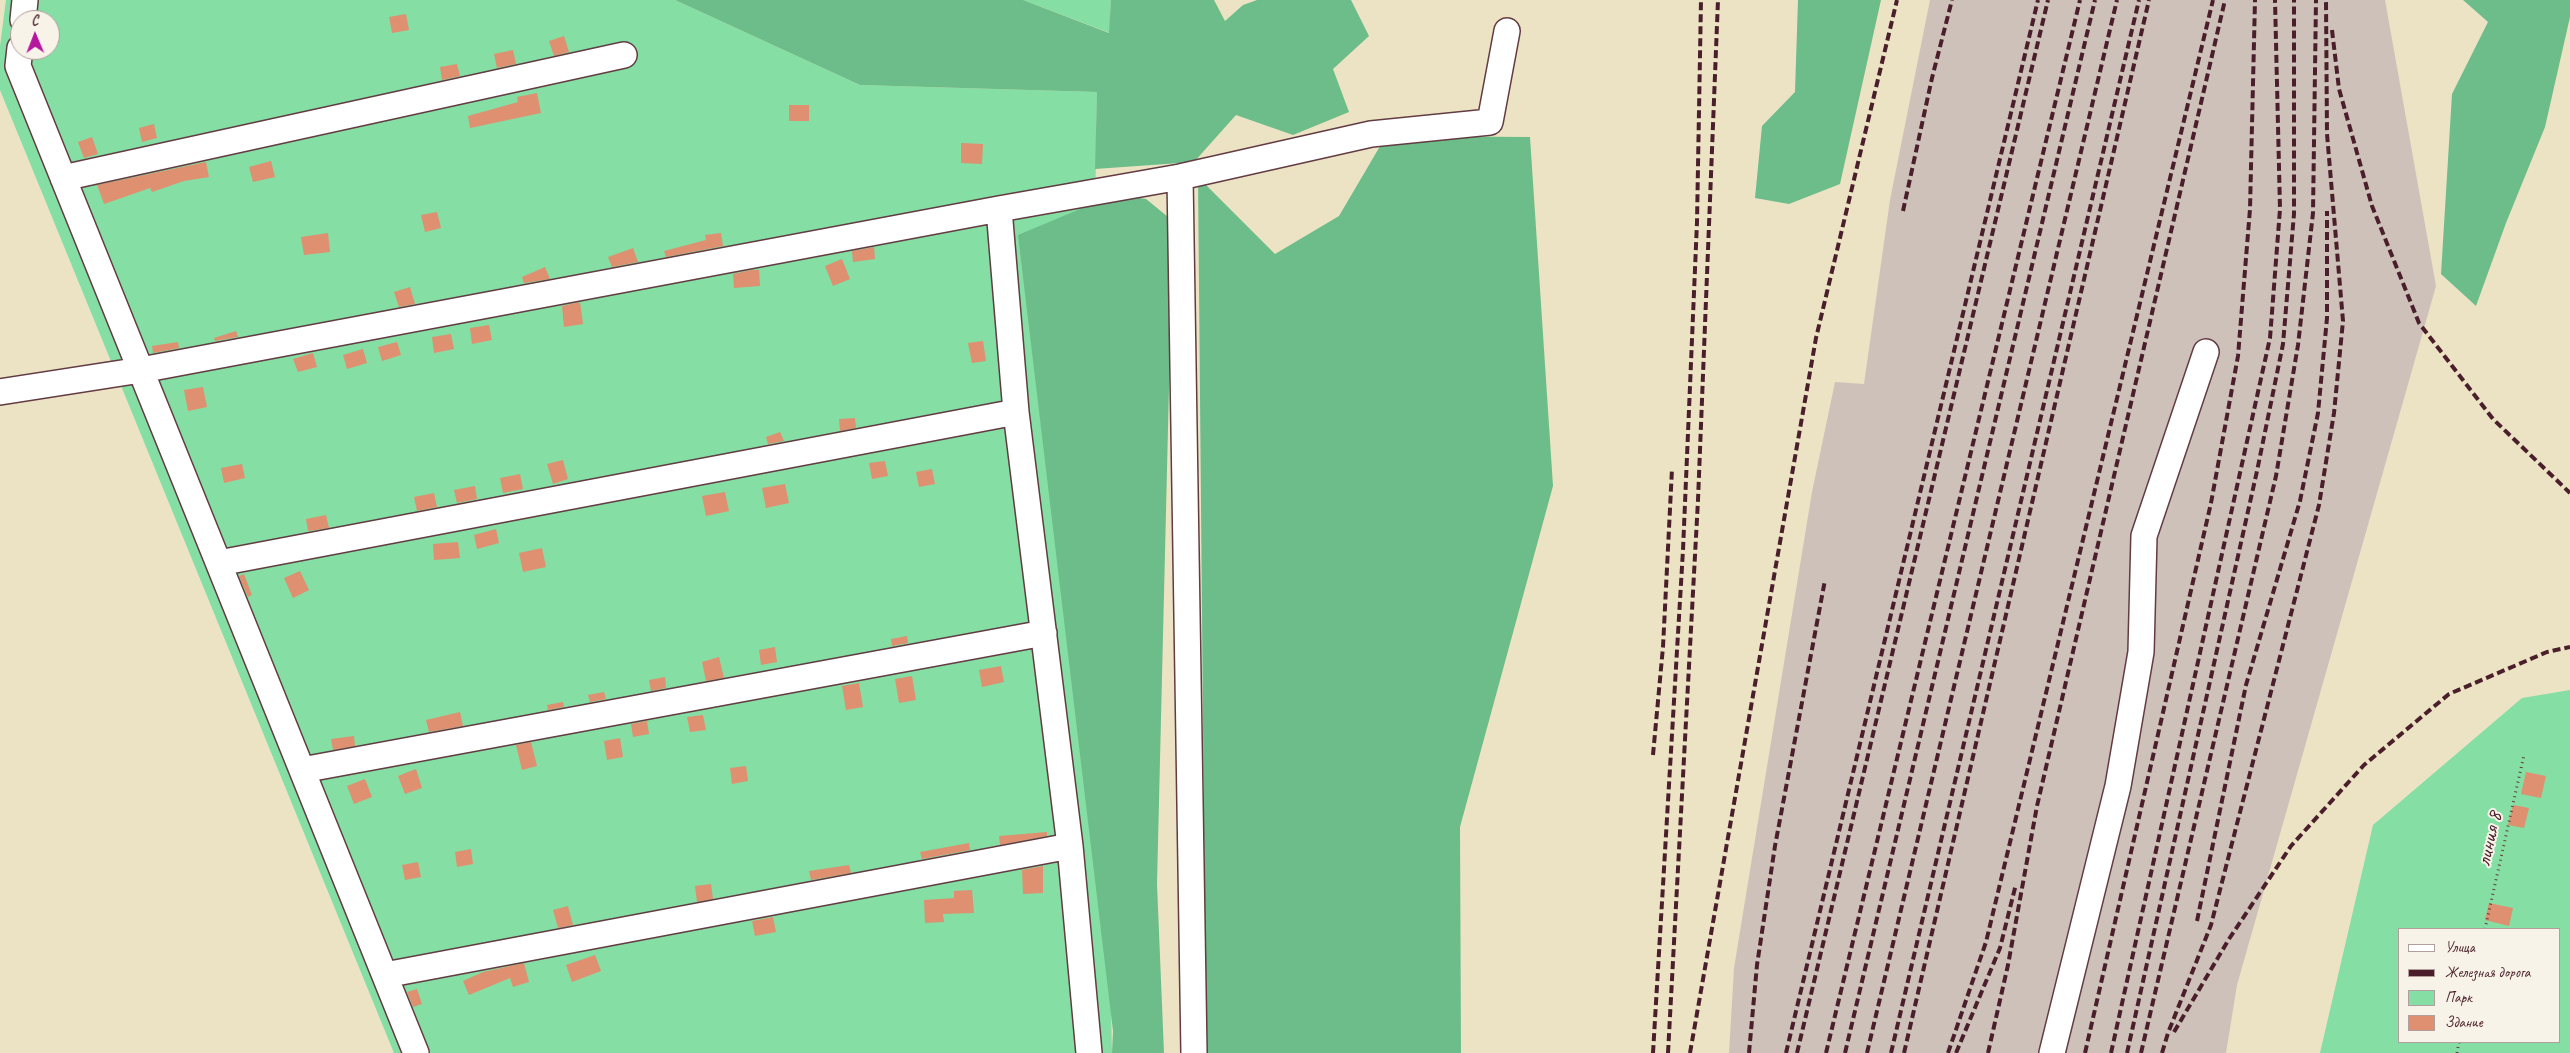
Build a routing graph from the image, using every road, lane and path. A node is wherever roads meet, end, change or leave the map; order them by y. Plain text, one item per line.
1 (1506, 31) dead end
2 (624, 55) dead end
3 (19, 60) edge
4 (1180, 177) junction
5 (63, 178) junction
6 (999, 208) junction
7 (2206, 352) dead end
8 (141, 370) junction
9 (0, 392) edge
10 (1016, 412) junction
11 (219, 563) junction
12 (1044, 633) junction
13 (2524, 755) dead end
14 (302, 770) junction
15 (1070, 846) junction
16 (2485, 928) edge
17 (385, 975) junction
18 (416, 1053) edge
19 (1089, 1053) edge
20 (1194, 1053) edge
21 (2052, 1053) edge

1 - 4 street
2 - 5 street
3 - 5 street
4 - 6 street
4 - 20 street
5 - 8 street
6 - 8 street
6 - 10 street
7 - 21 street
8 - 9 street
8 - 11 street
10 - 11 street
10 - 12 street
11 - 14 street
12 - 14 street
12 - 15 street
13 - 16 path, линия 8
14 - 17 street
15 - 17 street
15 - 19 street
17 - 18 street

